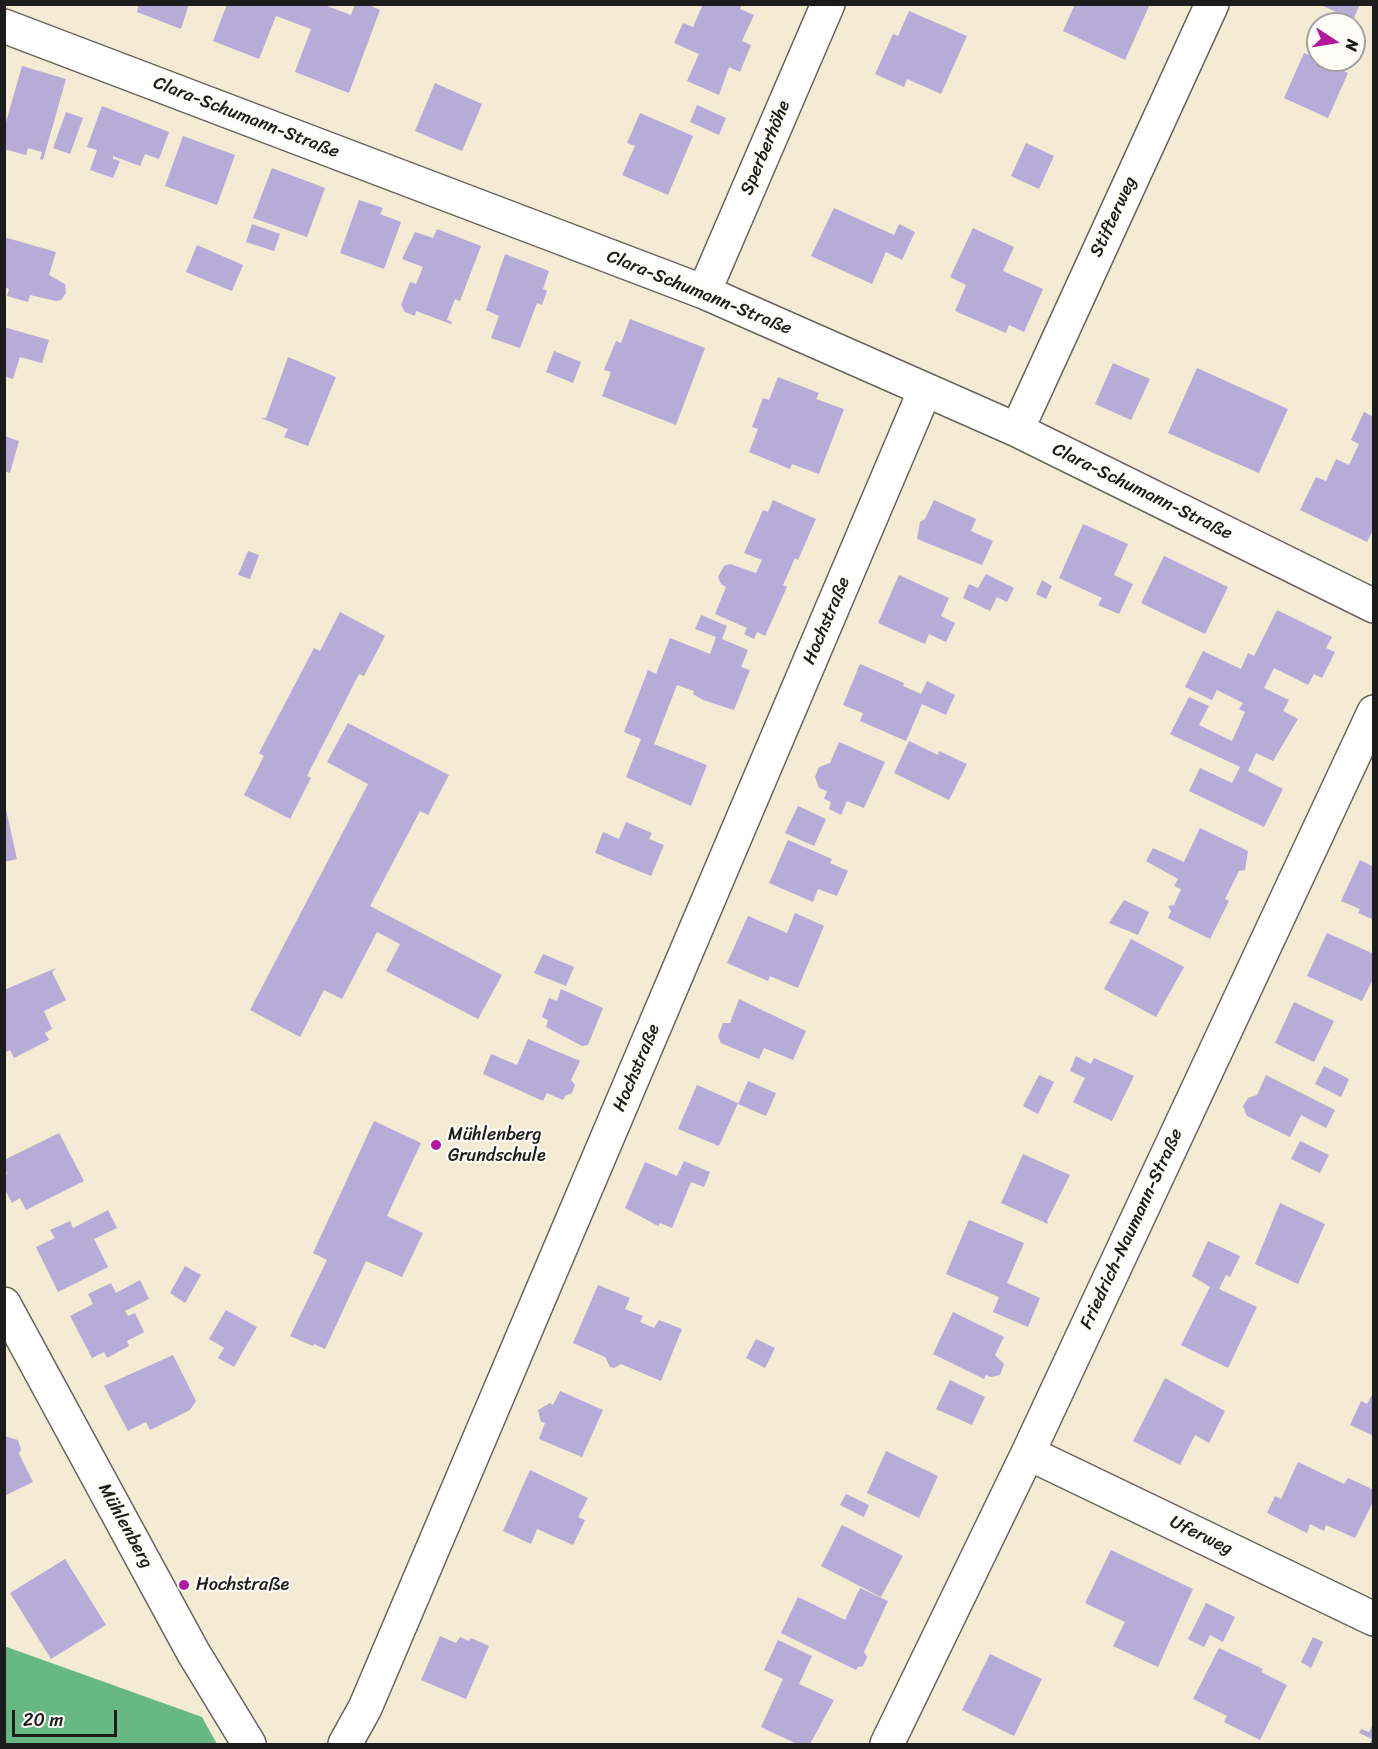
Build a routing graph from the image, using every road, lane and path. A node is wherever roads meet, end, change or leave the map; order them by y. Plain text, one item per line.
1 (828, 4) edge
2 (1212, 4) edge
3 (4, 26) edge
4 (704, 292) junction
5 (925, 390) junction
6 (1017, 430) junction
7 (1374, 606) edge
8 (1374, 712) edge
9 (4, 1304) edge
10 (1028, 1453) junction
11 (1370, 1608) edge
12 (249, 1744) edge
13 (345, 1744) edge
14 (887, 1744) edge

1 - 4 street, Sperberhöhe
2 - 6 street, Stifterweg
3 - 4 street, Clara-Schumann-Straße
4 - 5 street, Clara-Schumann-Straße
5 - 6 street, Clara-Schumann-Straße
5 - 13 street, Hochstraße
6 - 7 street, Clara-Schumann-Straße
8 - 10 street, Friedrich-Naumann-Straße
9 - 12 street, Mühlenberg
10 - 11 street, Uferweg
10 - 14 street, Friedrich-Naumann-Straße

